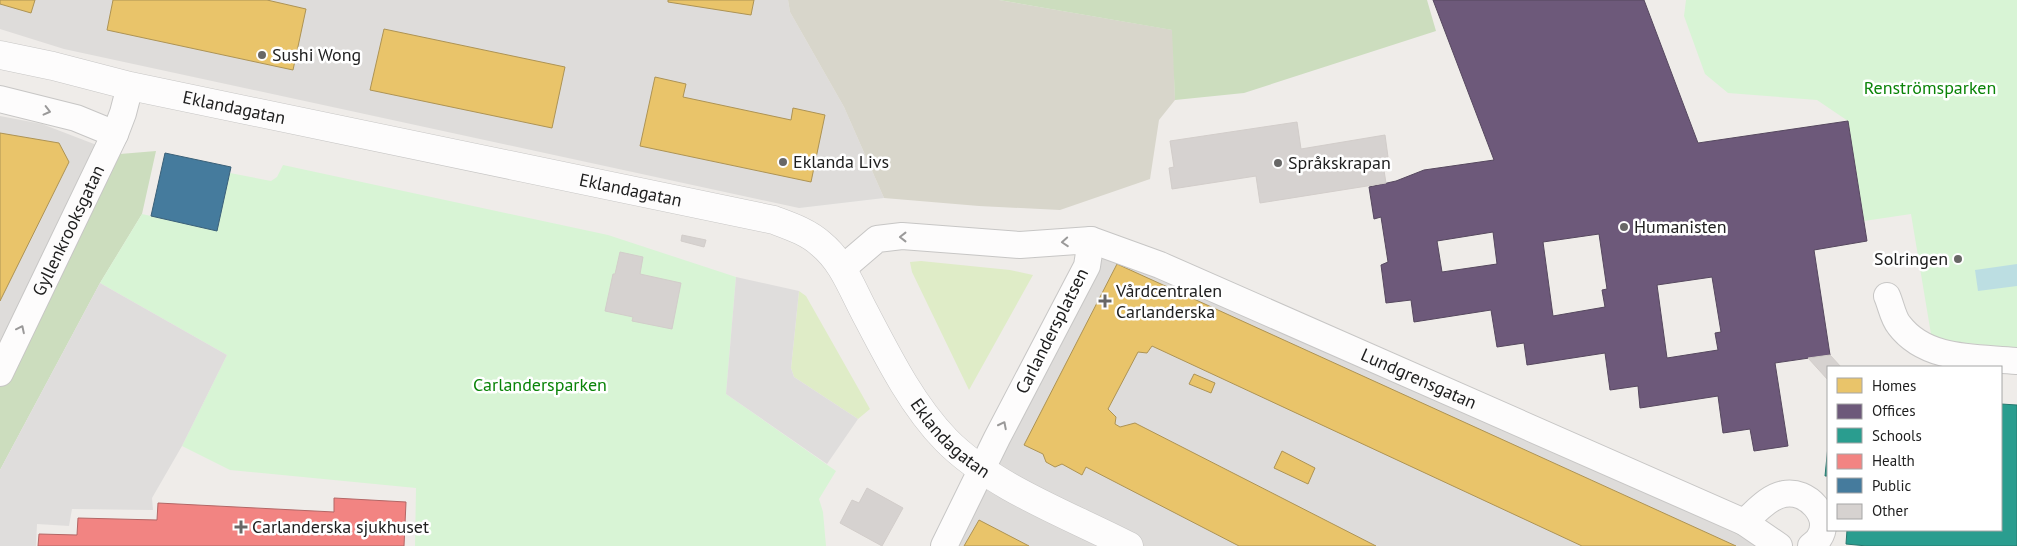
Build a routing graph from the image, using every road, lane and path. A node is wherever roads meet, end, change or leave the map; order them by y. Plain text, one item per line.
1 (0, 55) edge
2 (130, 86) junction
3 (0, 99) edge
4 (114, 134) junction
5 (1092, 240) junction
6 (843, 268) junction
7 (1887, 296) dead end
8 (2017, 361) edge
9 (0, 373) edge
10 (981, 469) junction
11 (1744, 522) junction
12 (944, 546) edge
13 (1129, 546) edge
14 (1779, 546) edge
15 (1811, 546) edge

1 - 2 street, Eklandagatan
2 - 4 street, Gyllenkrooksgatan
2 - 6 street, Eklandagatan
3 -> 4 street
9 -> 4 street, Gyllenkrooksgatan
5 -> 6 street, Carlandersplatsen
10 -> 5 street, Carlandersplatsen
5 - 11 street, Lundgrensgatan
6 - 10 street, Eklandagatan
7 - 8 street
10 - 12 street, Carlandersplatsen
10 - 13 street, Eklandagatan
11 - 14 street, Lundgrensgatan
11 - 15 street

